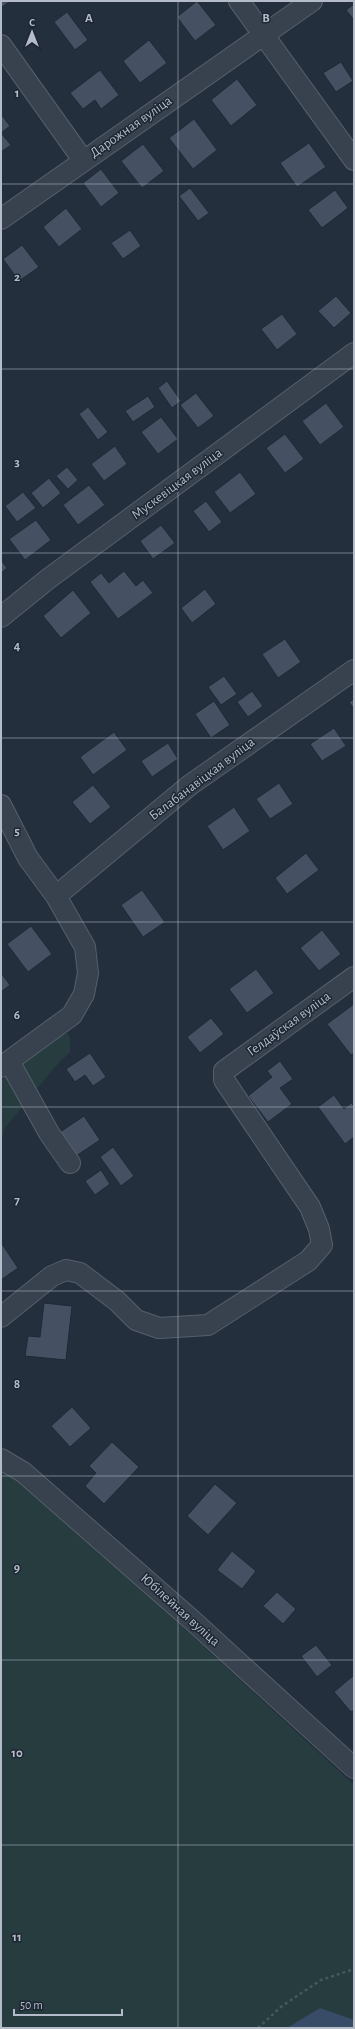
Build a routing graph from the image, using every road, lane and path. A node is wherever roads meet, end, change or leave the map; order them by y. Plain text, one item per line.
1 (239, 1) edge
2 (312, 1) edge
3 (263, 36) junction
4 (1, 45) edge
5 (83, 160) junction
6 (354, 160) edge
7 (1, 219) edge
8 (354, 353) edge
9 (1, 617) edge
10 (354, 670) edge
11 (3, 817) edge
12 (56, 896) junction
13 (354, 977) edge
14 (5, 1064) edge
15 (70, 1163) dead end
16 (1, 1317) edge
17 (1, 1459) edge
18 (354, 1768) edge
19 (354, 1969) edge
20 (258, 2028) edge

1 - 3 street
2 - 3 street, Дарожная вуліца
3 - 5 street, Дарожная вуліца
3 - 6 street
4 - 5 street
5 - 7 street, Дарожная вуліца
8 - 9 street, Мускевіцкая вуліца
10 - 12 street, Балабанавіцкая вуліца
11 - 12 street
12 - 14 street
13 - 16 street, Гелдаўская вуліца
14 - 15 street
17 - 18 street, Юбілейная вуліца
19 - 20 path

